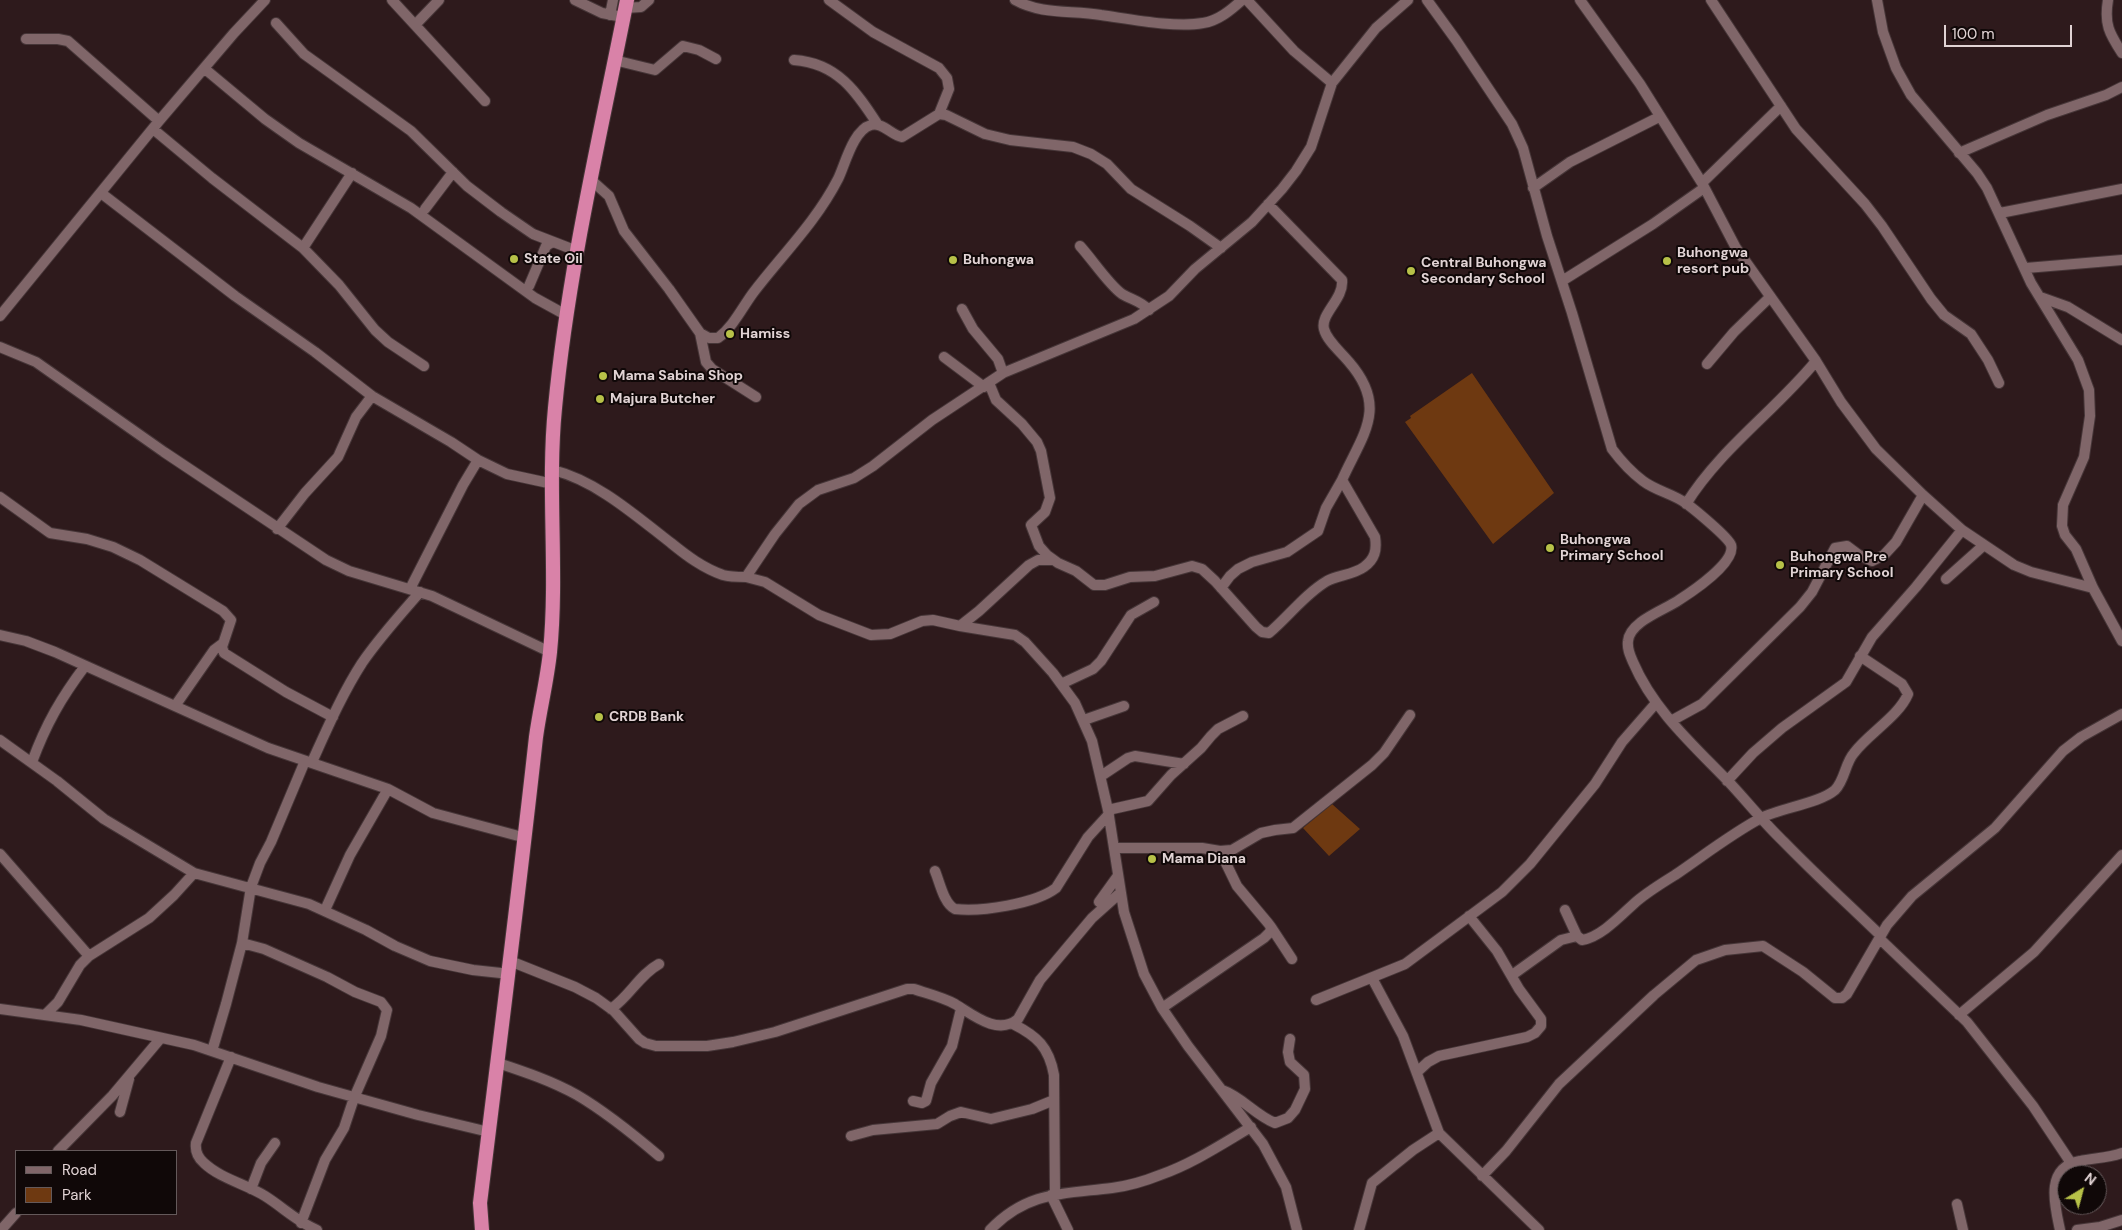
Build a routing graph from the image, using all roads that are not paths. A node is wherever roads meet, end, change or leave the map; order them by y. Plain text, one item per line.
1 (265, 0) edge
2 (392, 0) edge
3 (439, 0) edge
4 (575, 0) edge
5 (613, 0) edge
6 (650, 0) edge
7 (829, 0) edge
8 (1015, 0) edge
9 (1242, 0) edge
10 (1247, 0) edge
11 (1408, 0) edge
12 (1427, 0) edge
13 (1580, 0) edge
14 (1710, 0) edge
15 (1877, 0) edge
16 (2108, 0) edge
17 (621, 10) edge
18 (276, 23) dead end
19 (415, 25) junction
20 (26, 39) dead end
21 (2122, 53) edge
22 (716, 59) dead end
23 (614, 60) junction
24 (794, 60) dead end
25 (205, 68) junction
26 (1332, 83) junction
27 (2122, 87) edge
28 (485, 101) dead end
29 (1781, 106) junction
30 (939, 114) junction
31 (1659, 118) junction
32 (878, 124) junction
33 (156, 125) junction
34 (1959, 153) junction
35 (453, 172) junction
36 (352, 173) junction
37 (590, 179) junction
38 (1703, 186) junction
39 (1533, 188) junction
40 (2122, 189) edge
41 (101, 193) junction
42 (1268, 204) junction
43 (425, 209) dead end
44 (2000, 213) junction
45 (552, 242) junction
46 (1080, 246) dead end
47 (303, 248) junction
48 (1221, 248) junction
49 (577, 251) junction
50 (2122, 260) edge
51 (2026, 268) junction
52 (1562, 281) junction
53 (529, 286) dead end
54 (1770, 297) junction
55 (2040, 297) junction
56 (962, 309) dead end
57 (1149, 310) junction
58 (0, 316) edge
59 (566, 316) junction
60 (700, 333) junction
61 (2122, 340) edge
62 (0, 347) edge
63 (944, 357) dead end
64 (1816, 361) junction
65 (1707, 364) dead end
66 (424, 366) dead end
67 (1003, 373) junction
68 (1999, 383) dead end
69 (987, 385) junction
70 (372, 396) junction
71 (756, 397) dead end
72 (478, 460) junction
73 (553, 477) junction
74 (1342, 480) junction
75 (0, 496) edge
76 (1923, 496) junction
77 (1686, 504) junction
78 (277, 529) junction
79 (1962, 530) junction
80 (1984, 545) junction
81 (1052, 560) junction
82 (746, 577) junction
83 (1946, 579) dead end
84 (1222, 588) junction
85 (2093, 588) junction
86 (416, 589) junction
87 (1154, 602) dead end
88 (960, 626) junction
89 (0, 635) edge
90 (2122, 641) edge
91 (222, 647) junction
92 (550, 652) junction
93 (1860, 656) junction
94 (85, 666) junction
95 (1061, 684) junction
96 (1656, 703) junction
97 (175, 706) junction
98 (1124, 706) dead end
99 (2122, 714) edge
100 (1410, 715) dead end
101 (1243, 716) dead end
102 (333, 717) junction
103 (1084, 720) junction
104 (1671, 721) junction
105 (0, 740) edge
106 (32, 762) junction
107 (308, 762) junction
108 (1184, 764) junction
109 (1101, 776) junction
110 (1728, 781) junction
111 (388, 789) junction
112 (1108, 812) junction
113 (1761, 818) junction
114 (526, 838) junction
115 (1114, 848) junction
116 (1220, 851) junction
117 (0, 854) edge
118 (2122, 855) edge
119 (935, 871) dead end
120 (194, 873) junction
121 (1118, 877) junction
122 (252, 887) junction
123 (1120, 893) junction
124 (1099, 902) dead end
125 (325, 910) junction
126 (1564, 910) dead end
127 (1469, 916) junction
128 (1271, 928) junction
129 (1576, 936) junction
130 (1880, 937) junction
131 (242, 943) junction
132 (89, 956) junction
133 (1292, 958) dead end
134 (659, 964) dead end
135 (510, 968) junction
136 (1516, 973) dead end
137 (1372, 978) junction
138 (1316, 1000) dead end
139 (1162, 1008) junction
140 (0, 1009) edge
141 (611, 1009) junction
142 (961, 1009) junction
143 (1959, 1014) junction
144 (45, 1015) junction
145 (1013, 1024) junction
146 (160, 1039) junction
147 (1290, 1039) dead end
148 (212, 1050) junction
149 (231, 1057) junction
150 (498, 1063) junction
151 (1417, 1072) junction
152 (130, 1076) junction
153 (1218, 1088) junction
154 (354, 1098) junction
155 (1054, 1100) junction
156 (913, 1101) dead end
157 (120, 1112) dead end
158 (1251, 1127) junction
159 (489, 1132) junction
160 (1439, 1134) junction
161 (851, 1136) dead end
162 (275, 1143) dead end
163 (59, 1150) edge
164 (2122, 1153) edge
165 (659, 1156) dead end
166 (2071, 1163) junction
167 (1482, 1176) junction
168 (251, 1188) junction
169 (1053, 1194) junction
170 (1957, 1204) dead end
171 (15, 1214) edge
172 (2122, 1220) edge
173 (301, 1225) edge
174 (1, 1230) edge
175 (317, 1230) edge
176 (482, 1230) edge
177 (990, 1230) edge
178 (1068, 1230) edge
179 (1297, 1230) edge
180 (1359, 1230) edge
181 (1539, 1230) edge
182 (1963, 1230) edge
183 (2060, 1230) edge
184 (2077, 1230) edge

1 - 25 street
2 - 19 street
3 - 19 street
4 - 17 street
5 - 17 street
6 - 17 street
7 - 30 street
8 - 9 street
10 - 26 street
11 - 26 street
12 - 39 street
13 - 31 street
14 - 29 street
15 - 34 street
16 - 21 street
17 - 23 highway
18 - 35 street
19 - 28 street
20 - 33 street
22 - 23 street
23 - 37 highway
24 - 32 street
25 - 33 street
25 - 36 street
26 - 42 street
27 - 34 street
29 - 38 street
29 - 68 street
30 - 32 street
30 - 48 street
31 - 38 street
31 - 39 street
32 - 60 street
33 - 41 street
33 - 47 street
34 - 44 street
35 - 43 street
35 - 45 street
36 - 47 street
36 - 59 street
37 - 49 highway
37 - 60 street
38 - 52 street
38 - 54 street
39 - 52 street
40 - 44 street
41 - 58 street
41 - 70 street
42 - 48 street
42 - 74 street
44 - 51 street
45 - 49 street
45 - 53 street
46 - 57 street
47 - 66 street
48 - 57 street
49 - 59 highway
50 - 51 street
51 - 55 street
52 - 77 street
54 - 64 street
54 - 65 street
55 - 61 street
55 - 85 street
56 - 67 street
57 - 67 street
59 - 73 highway
60 - 71 street
62 - 78 street
63 - 69 street
64 - 76 street
64 - 77 street
67 - 69 street
69 - 81 street
69 - 82 street
70 - 72 street
70 - 78 street
72 - 73 street
72 - 86 street
73 - 82 street
73 - 92 highway
74 - 84 street
74 - 84 street
75 - 91 street
76 - 79 street
76 - 104 street
77 - 96 street
78 - 86 street
79 - 80 street
79 - 93 street
80 - 83 street
80 - 85 street
81 - 84 street
81 - 88 street
82 - 88 street
85 - 90 street
86 - 92 street
86 - 102 street
87 - 95 street
88 - 95 street
89 - 94 street
91 - 97 street
91 - 102 street
92 - 114 highway
93 - 110 street
93 - 113 street
94 - 97 street
94 - 106 street
95 - 103 street
96 - 104 street
96 - 127 street
97 - 107 street
98 - 103 street
99 - 130 street
100 - 116 street
101 - 108 street
102 - 107 street
103 - 109 street
104 - 110 street
105 - 106 street
106 - 120 street
107 - 111 street
107 - 122 street
108 - 109 street
108 - 112 street
109 - 112 street
110 - 113 street
111 - 114 street
111 - 125 street
112 - 115 street
112 - 119 street
113 - 129 street
113 - 130 street
114 - 135 highway
115 - 116 street
115 - 121 street
116 - 128 street
117 - 132 street
118 - 143 street
120 - 122 street
120 - 132 street
121 - 123 street
121 - 124 street
122 - 125 street
122 - 131 street
123 - 139 street
123 - 145 street
125 - 135 street
126 - 129 street
127 - 137 street
127 - 151 street
128 - 133 street
128 - 139 street
129 - 136 street
130 - 143 street
130 - 167 street
131 - 148 street
131 - 154 street
132 - 144 street
134 - 141 street
135 - 141 street
135 - 150 highway
137 - 138 street
137 - 151 street
139 - 153 street
140 - 144 street
141 - 142 street
142 - 145 street
142 - 156 street
143 - 166 street
144 - 146 street
145 - 155 street
146 - 148 street
146 - 152 street
147 - 153 street
148 - 149 street
149 - 154 street
149 - 168 street
150 - 159 highway
150 - 165 street
151 - 160 street
152 - 157 street
152 - 163 street
153 - 158 street
154 - 159 street
154 - 173 street
155 - 161 street
155 - 169 street
158 - 169 street
158 - 179 street
159 - 176 highway
160 - 167 street
160 - 180 street
162 - 168 street
164 - 166 street
166 - 183 street
167 - 181 street
168 - 173 street
169 - 177 street
169 - 178 street
170 - 182 street
171 - 174 street
172 - 184 street
173 - 175 street

